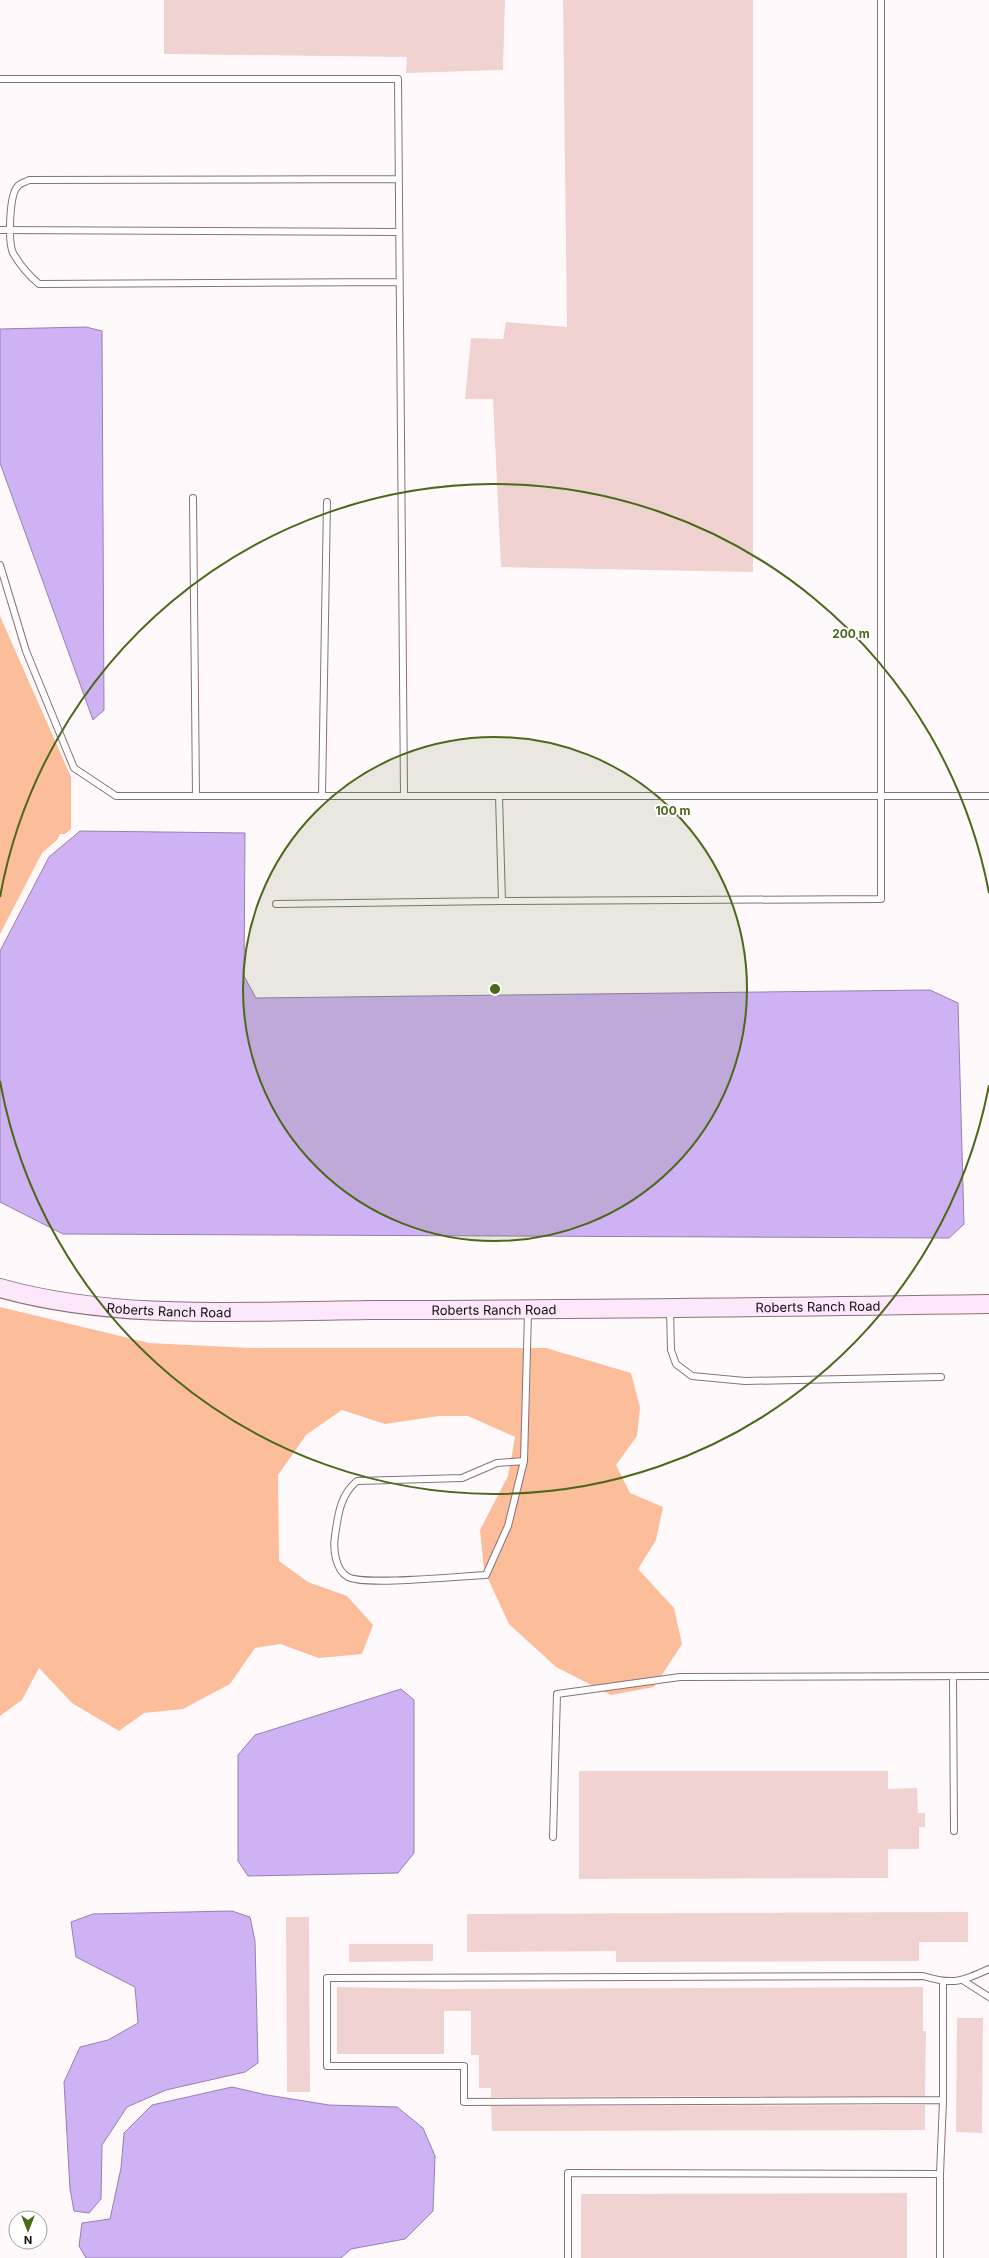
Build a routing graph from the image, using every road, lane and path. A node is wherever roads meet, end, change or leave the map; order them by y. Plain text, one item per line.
1 (881, 0) edge
2 (0, 79) edge
3 (399, 179) junction
4 (0, 230) edge
5 (11, 230) junction
6 (399, 232) junction
7 (399, 282) junction
8 (193, 498) dead end
9 (327, 502) dead end
10 (0, 565) edge
11 (196, 796) junction
12 (322, 796) junction
13 (404, 796) junction
14 (499, 796) junction
15 (882, 796) junction
16 (989, 796) edge
17 (502, 901) junction
18 (276, 904) dead end
19 (0, 1288) edge
20 (989, 1304) edge
21 (670, 1309) junction
22 (528, 1310) junction
23 (941, 1377) dead end
24 (524, 1460) junction
25 (953, 1676) junction
26 (989, 1676) edge
27 (954, 1831) dead end
28 (553, 1837) dead end
29 (989, 1969) edge
30 (964, 1981) junction
31 (943, 1982) junction
32 (989, 1997) edge
33 (943, 2100) junction
34 (940, 2174) junction
35 (568, 2258) edge
36 (940, 2258) edge

1 - 15 lane
2 - 3 lane
3 - 5 lane
3 - 6 lane
4 - 5 lane
5 - 6 lane
5 - 7 lane
6 - 7 lane
7 - 13 lane
8 - 11 lane
9 - 12 lane
10 - 11 lane
11 - 12 lane
12 - 13 lane
13 - 14 lane
14 - 15 lane
14 - 17 lane
15 - 16 lane
15 - 17 lane
17 - 18 lane
19 - 22 street, Roberts Ranch Road
20 - 21 street, Roberts Ranch Road
21 - 22 street, Roberts Ranch Road
21 - 23 lane
22 - 24 lane
24 - 24 lane
25 - 26 lane
25 - 27 lane
25 - 28 lane
29 - 30 lane
30 - 31 lane
30 - 32 lane
31 - 33 lane
31 - 33 lane
33 - 34 lane
34 - 35 lane
34 - 36 lane

